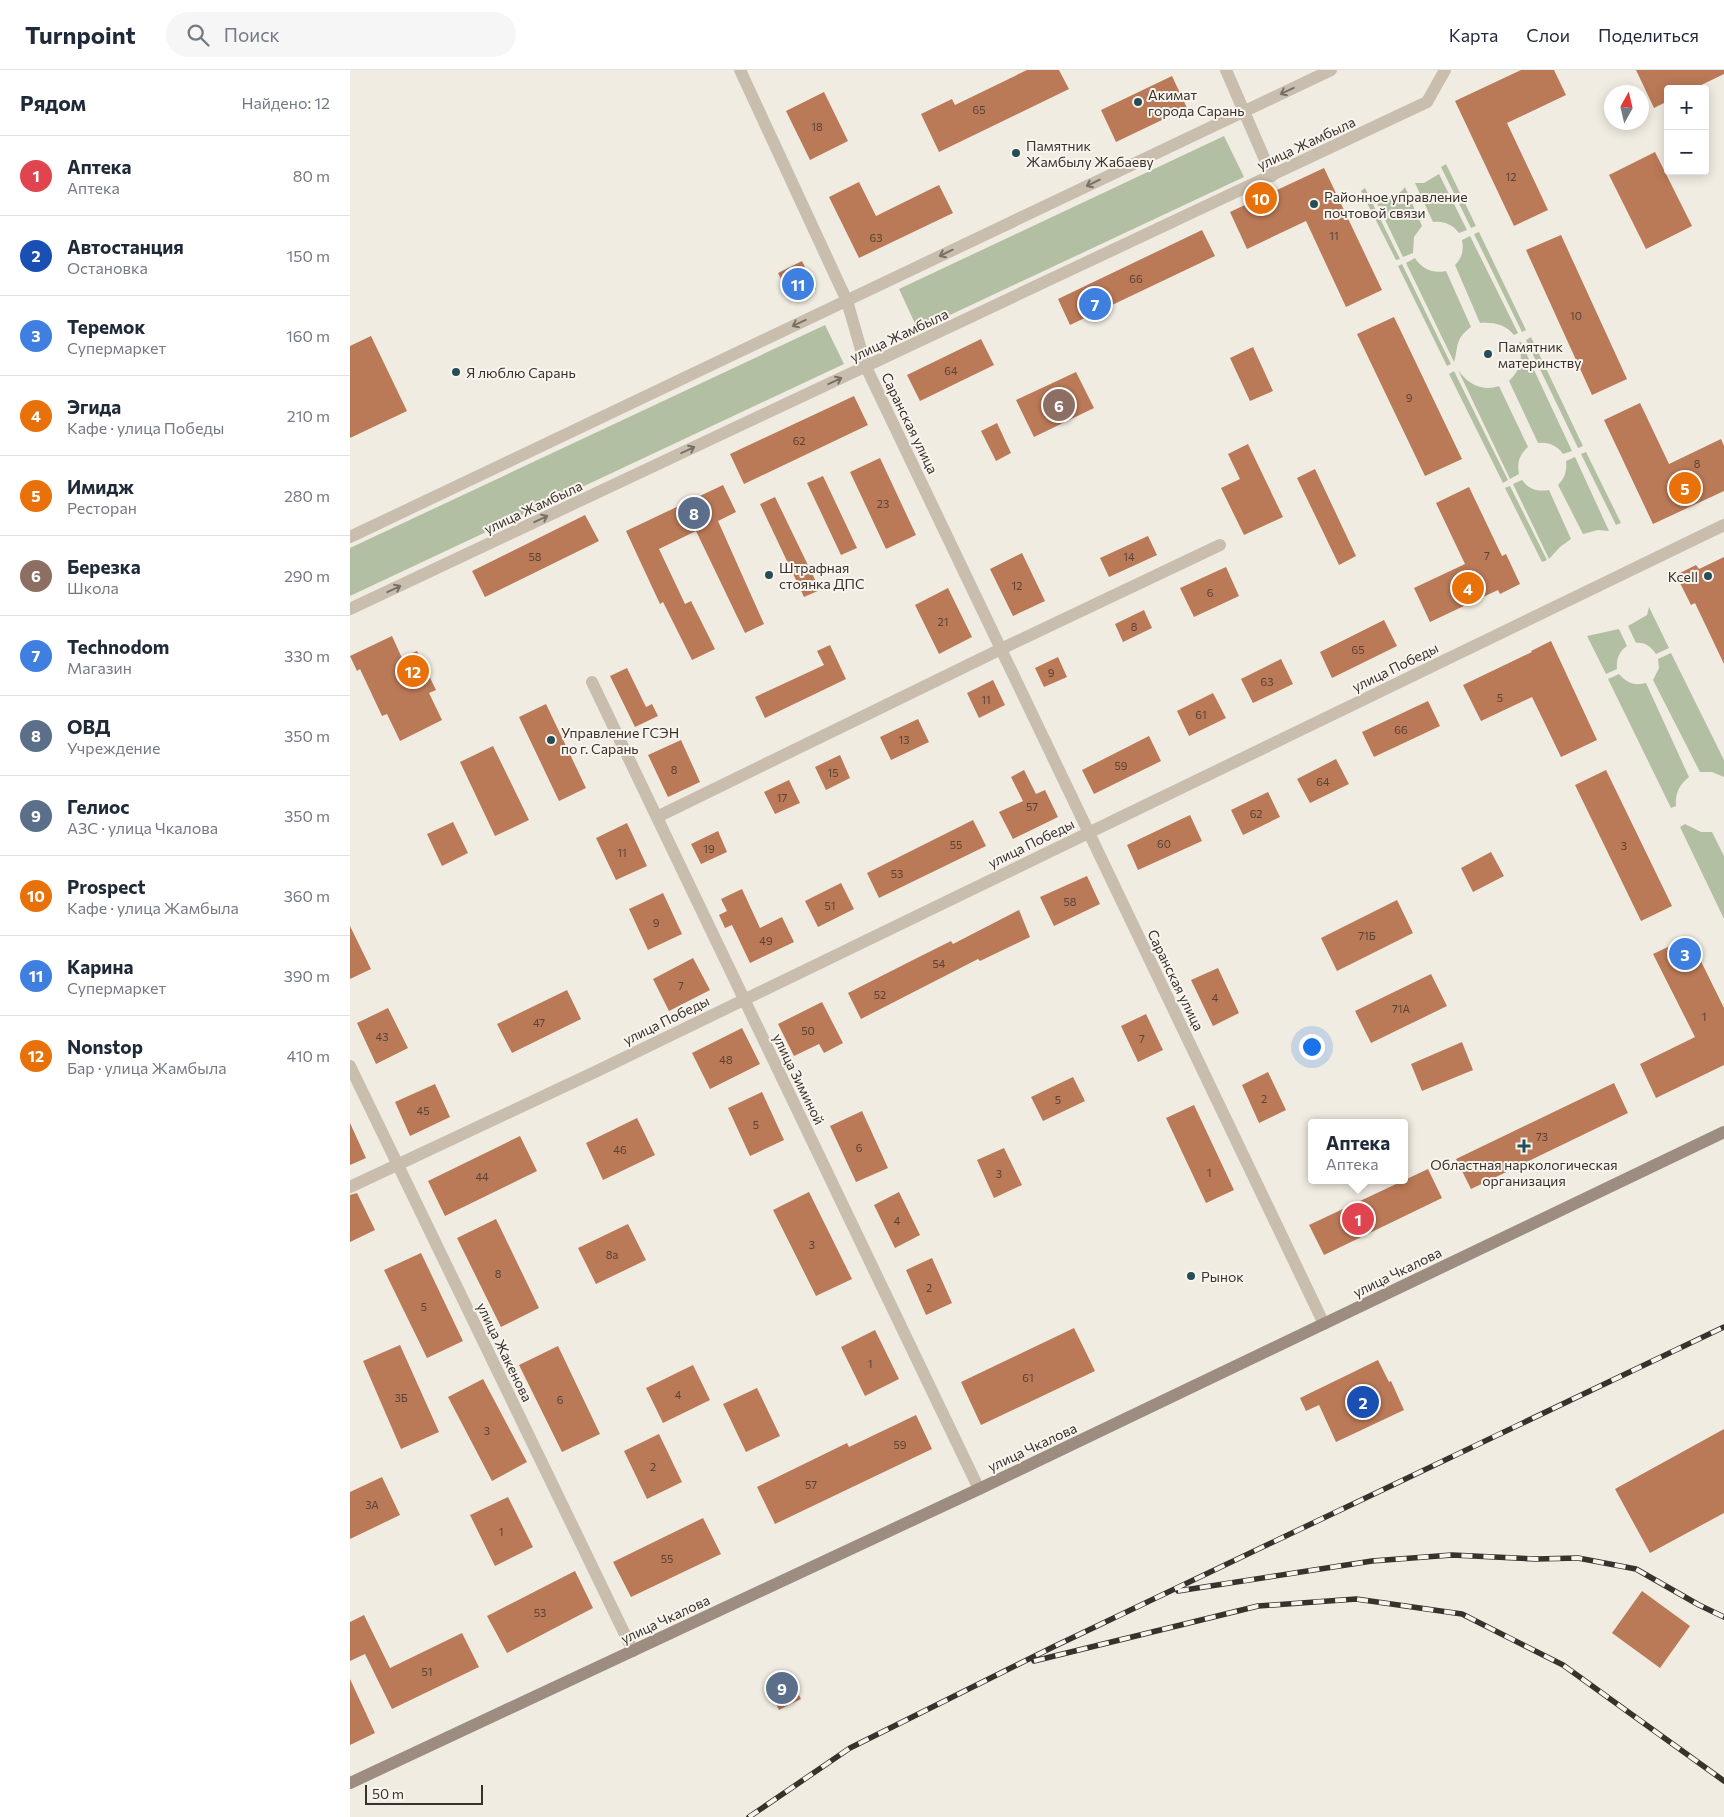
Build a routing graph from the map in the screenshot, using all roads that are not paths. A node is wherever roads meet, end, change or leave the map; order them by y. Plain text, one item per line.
1 (740, 70) edge
2 (1226, 70) edge
3 (1331, 70) edge
4 (1445, 70) edge
5 (1244, 110) junction
6 (1272, 176) junction
7 (847, 301) junction
8 (866, 367) junction
9 (1724, 525) edge
10 (350, 537) edge
11 (1220, 545) dead end
12 (350, 609) edge
13 (1001, 649) junction
14 (592, 682) dead end
15 (657, 817) junction
16 (1088, 832) junction
17 (744, 999) junction
18 (350, 1066) edge
19 (1724, 1132) edge
20 (397, 1165) junction
21 (350, 1188) edge
22 (1324, 1324) junction
23 (978, 1488) junction
24 (633, 1651) junction
25 (350, 1783) edge

1 - 7 street, Саранская улица
2 - 5 street
3 -> 5 street
4 - 6 street, улица Жамбыла
5 - 6 street
5 -> 7 street
6 - 8 street, улица Жамбыла
7 - 8 street, Саранская улица
7 -> 10 street
12 -> 8 street, улица Жамбыла
8 - 13 street, Саранская улица
9 - 16 street, улица Победы
11 - 13 street
13 - 15 street
13 - 16 street, Саранская улица
14 - 15 street, улица Зиминой
15 - 17 street, улица Зиминой
16 - 17 street, улица Победы
16 - 22 street, Саранская улица
17 - 20 street, улица Победы
17 - 23 street, улица Зиминой
18 - 20 street, улица Жакенова
19 - 22 main road, улица Чкалова
20 - 21 street, улица Победы
20 - 24 street, улица Жакенова
22 - 23 main road, улица Чкалова
23 - 24 main road, улица Чкалова
24 - 25 main road, улица Чкалова

